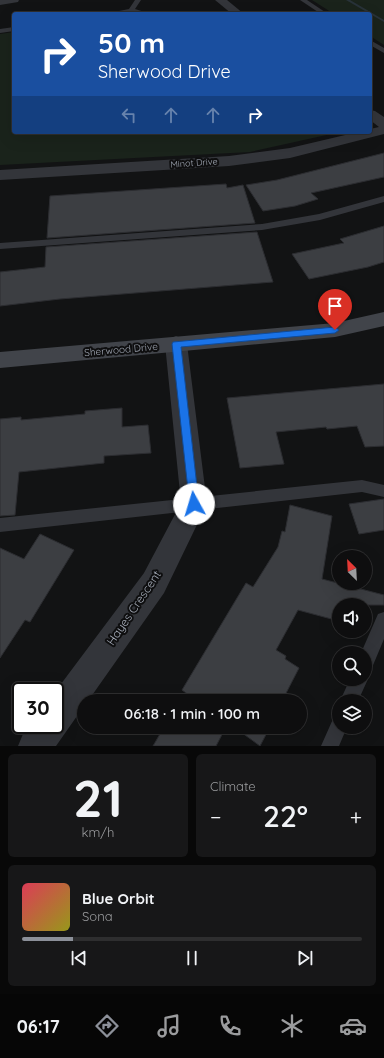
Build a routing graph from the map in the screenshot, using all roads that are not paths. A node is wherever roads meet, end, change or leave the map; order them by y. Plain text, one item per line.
1 (14, 0) edge
2 (138, 0) edge
3 (220, 0) edge
4 (303, 0) edge
5 (0, 2) edge
6 (131, 10) junction
7 (119, 12) edge
8 (140, 12) edge
9 (236, 12) edge
10 (322, 12) edge
11 (12, 29) edge
12 (0, 31) edge
13 (372, 43) edge
14 (384, 51) edge
15 (372, 115) edge
16 (384, 124) edge
17 (384, 130) edge
18 (372, 133) edge
19 (368, 134) edge
20 (0, 175) edge
21 (384, 199) edge
22 (0, 246) edge
23 (384, 319) edge
24 (176, 344) junction
25 (0, 360) edge
26 (384, 491) edge
27 (194, 504) junction
28 (0, 525) edge
29 (384, 620) edge
30 (372, 648) edge
31 (64, 707) edge
32 (44, 734) edge
33 (335, 734) edge
34 (35, 746) edge
35 (330, 746) edge

1 - 5 street
2 - 6 lane
3 - 9 street
4 - 10 lane
6 - 7 lane
6 - 8 lane
11 - 12 lane
13 - 14 lane
15 - 16 street
17 - 18 street, Minot Drive
19 - 20 street, Minot Drive
21 - 22 lane
23 - 24 street, Sherwood Drive
24 - 25 street, Sherwood Drive
24 - 27 street
26 - 27 lane
27 - 28 lane
27 - 31 street, Hayes Crescent
29 - 30 lane
32 - 34 street
33 - 35 lane

